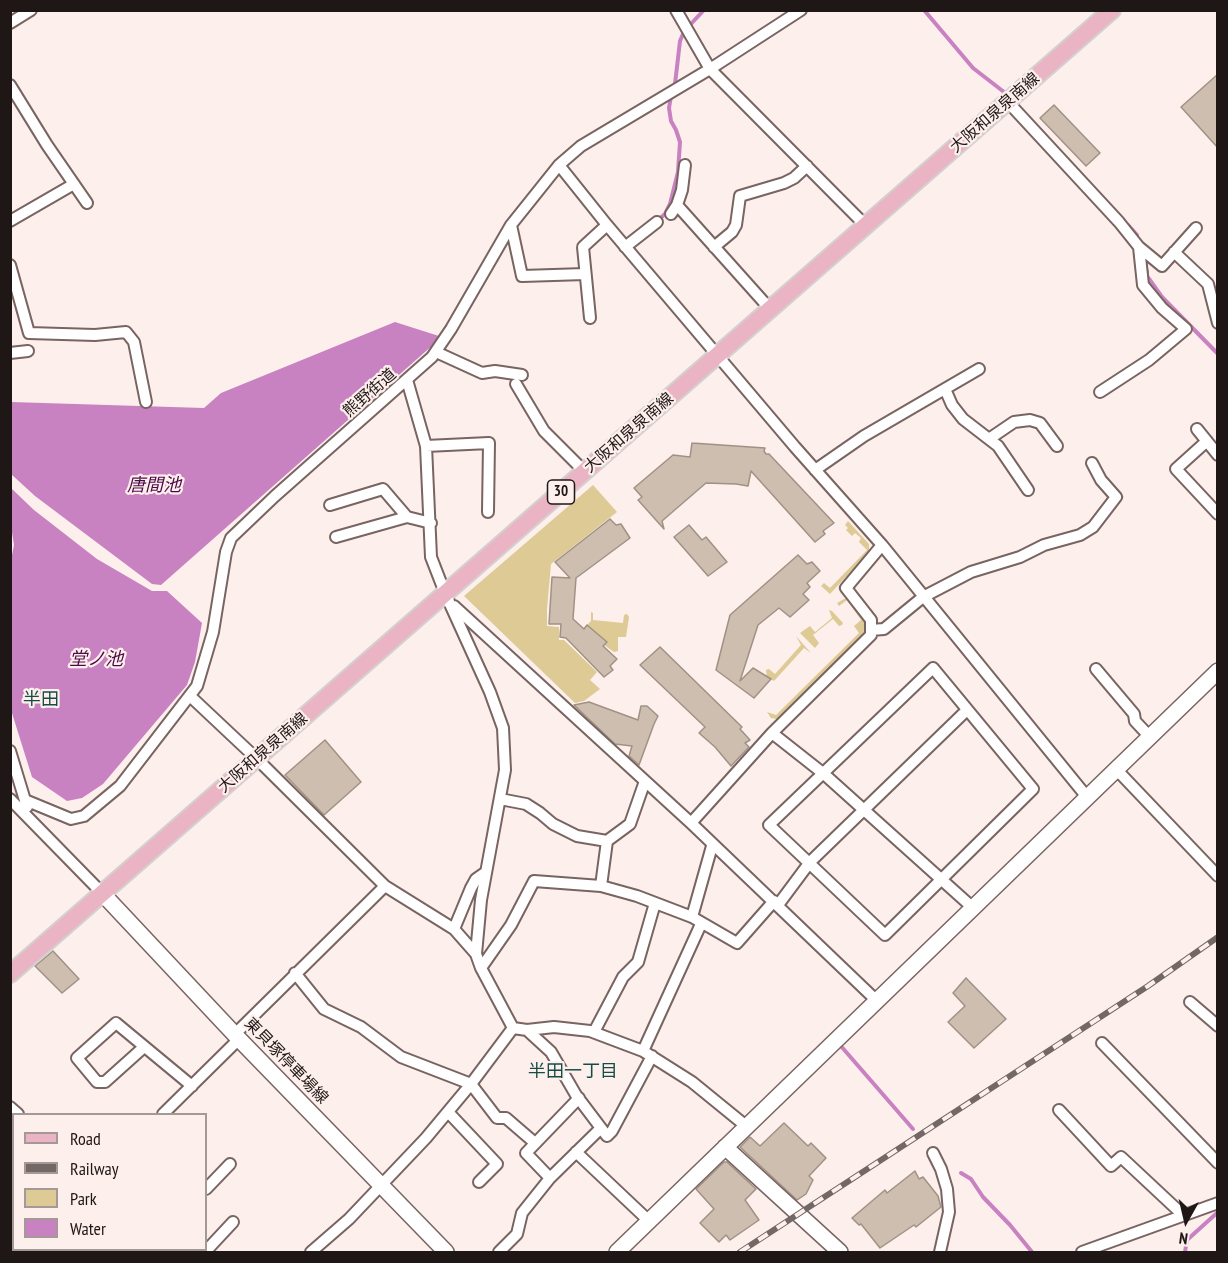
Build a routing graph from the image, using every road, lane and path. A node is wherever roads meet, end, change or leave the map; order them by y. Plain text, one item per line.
1 (31, 10) edge
2 (676, 10) edge
3 (801, 10) edge
4 (1112, 10) edge
5 (10, 23) edge
6 (710, 69) junction
7 (10, 86) edge
8 (1008, 102) junction
9 (559, 165) junction
10 (685, 165) dead end
11 (807, 166) junction
12 (74, 184) junction
13 (87, 203) dead end
14 (10, 221) edge
15 (657, 222) dead end
16 (511, 225) junction
17 (607, 225) junction
18 (866, 226) junction
19 (1196, 228) dead end
20 (626, 247) junction
21 (714, 247) junction
22 (1139, 247) junction
23 (1174, 252) junction
24 (10, 265) edge
25 (585, 274) junction
26 (770, 309) junction
27 (590, 318) dead end
28 (1218, 323) edge
29 (28, 351) dead end
30 (436, 352) junction
31 (10, 353) edge
32 (718, 354) junction
33 (979, 369) dead end
34 (407, 380) junction
35 (945, 388) junction
36 (1100, 392) dead end
37 (146, 402) dead end
38 (1197, 429) dead end
39 (989, 439) junction
40 (1207, 441) junction
41 (426, 446) junction
42 (1057, 446) dead end
43 (1218, 455) edge
44 (1092, 463) dead end
45 (815, 470) junction
46 (585, 472) junction
47 (1028, 490) dead end
48 (330, 505) dead end
49 (488, 512) dead end
50 (1218, 514) edge
51 (407, 517) junction
52 (431, 523) junction
53 (336, 537) dead end
54 (882, 545) junction
55 (923, 597) junction
56 (447, 598) junction
57 (871, 630) junction
58 (1096, 669) dead end
59 (1218, 671) edge
60 (190, 696) junction
61 (967, 710) junction
62 (772, 733) junction
63 (1150, 737) junction
64 (10, 751) edge
65 (257, 759) junction
66 (1116, 770) junction
67 (824, 774) junction
68 (645, 781) junction
69 (1087, 797) junction
70 (10, 799) edge
71 (500, 799) junction
72 (25, 800) junction
73 (864, 810) junction
74 (31, 819) junction
75 (691, 823) junction
76 (607, 841) junction
77 (712, 846) junction
78 (810, 862) junction
79 (486, 872) junction
80 (1218, 876) edge
81 (942, 878) junction
82 (385, 886) junction
83 (601, 886) junction
84 (102, 893) junction
85 (655, 903) junction
86 (776, 903) junction
87 (972, 907) junction
88 (692, 917) junction
89 (701, 924) junction
90 (453, 929) junction
91 (476, 954) junction
92 (481, 968) junction
93 (295, 973) junction
94 (10, 974) edge
95 (877, 1001) junction
96 (1190, 1002) dead end
97 (1218, 1026) edge
98 (513, 1028) junction
99 (527, 1030) junction
100 (594, 1032) junction
101 (237, 1036) junction
102 (1102, 1043) dead end
103 (144, 1047) junction
104 (647, 1053) junction
105 (471, 1084) junction
106 (192, 1086) junction
107 (579, 1098) junction
108 (1059, 1110) dead end
109 (448, 1112) junction
110 (164, 1113) edge
111 (746, 1126) junction
112 (601, 1128) junction
113 (535, 1143) junction
114 (725, 1147) junction
115 (576, 1152) junction
116 (933, 1153) dead end
117 (1218, 1163) edge
118 (230, 1164) dead end
119 (550, 1178) junction
120 (479, 1182) dead end
121 (381, 1186) junction
122 (207, 1188) edge
123 (1218, 1203) edge
124 (1183, 1215) junction
125 (648, 1221) junction
126 (233, 1222) dead end
127 (207, 1250) edge
128 (310, 1252) edge
129 (446, 1252) edge
130 (499, 1252) edge
131 (617, 1252) edge
132 (840, 1252) edge
133 (940, 1252) edge
134 (1082, 1252) edge

1 - 5 street
2 - 6 street
3 - 6 street, 熊野街道
4 - 8 main road, 大阪和泉泉南線 / 30
6 - 9 street, 熊野街道
6 - 11 street
7 - 12 street
8 - 18 main road, 大阪和泉泉南線 / 30
8 - 22 street
9 - 16 street, 熊野街道
9 - 17 street
10 - 21 street
11 - 18 street
11 - 21 street
12 - 13 street
12 - 14 street
15 - 20 street
16 - 25 street
16 - 30 street, 熊野街道
17 - 20 street
17 - 25 street
18 - 26 main road, 大阪和泉泉南線 / 30
19 - 23 street
20 - 32 street
21 - 26 street
22 - 23 street
22 - 36 street
23 - 28 street
24 - 37 street
25 - 27 street
26 - 32 main road, 大阪和泉泉南線 / 30
29 - 31 street
30 - 34 street, 熊野街道
30 - 46 street
32 - 45 street
32 - 46 main road, 大阪和泉泉南線 / 30
33 - 35 street
34 - 41 street
34 - 60 street, 熊野街道
35 - 39 street
35 - 45 street
38 - 40 street
39 - 42 street
39 - 47 street
40 - 43 street
40 - 50 street
41 - 49 street
41 - 52 street
44 - 55 street
45 - 54 street
46 - 56 main road, 大阪和泉泉南線 / 30
48 - 51 street
51 - 52 street
51 - 53 street
52 - 56 street
54 - 55 street
54 - 57 street
55 - 57 street
55 - 69 street
56 - 65 main road, 大阪和泉泉南線 / 30
56 - 68 street
56 - 71 street
57 - 62 street
58 - 63 street
59 - 63 street
60 - 65 street
60 - 72 street, 熊野街道
61 - 67 street
61 - 73 street
61 - 81 street
62 - 67 street
62 - 75 street
63 - 66 street
64 - 72 street
65 - 82 street
65 - 84 main road, 大阪和泉泉南線 / 30
66 - 69 street
66 - 80 street
67 - 73 street
67 - 78 street
68 - 75 street
68 - 76 street
69 - 87 street
70 - 74 street
71 - 76 street
71 - 79 street
72 - 74 street
73 - 78 street
73 - 81 street
74 - 84 street
75 - 77 street
76 - 83 street
77 - 86 street
77 - 88 street
78 - 81 street
78 - 86 street
79 - 90 street
79 - 91 street
81 - 87 street
82 - 90 street
82 - 93 street
83 - 85 street
83 - 92 street
84 - 94 main road, 大阪和泉泉南線 / 30
84 - 101 street, 東貝塚停車場線
85 - 88 street
85 - 100 street
86 - 89 street
86 - 95 street
87 - 95 street
88 - 89 street
89 - 104 street
90 - 91 street
91 - 92 street
92 - 98 street
93 - 101 street
93 - 105 street
95 - 111 street
96 - 97 street
98 - 99 street
98 - 105 street
99 - 100 street
99 - 107 street
100 - 104 street
101 - 106 street
101 - 121 street, 東貝塚停車場線
102 - 117 street
103 - 103 street
103 - 106 street
104 - 111 street
104 - 112 street
105 - 109 street
105 - 113 street
106 - 110 street
107 - 112 street
107 - 113 street
108 - 124 street
109 - 120 street
109 - 121 street
111 - 114 street
112 - 115 street
113 - 119 street
114 - 125 street
114 - 132 street
115 - 119 street
115 - 125 street
116 - 133 street
118 - 122 street
119 - 130 street
121 - 128 street
121 - 129 street, 東貝塚停車場線
123 - 124 street
124 - 134 street
125 - 131 street
126 - 127 street

